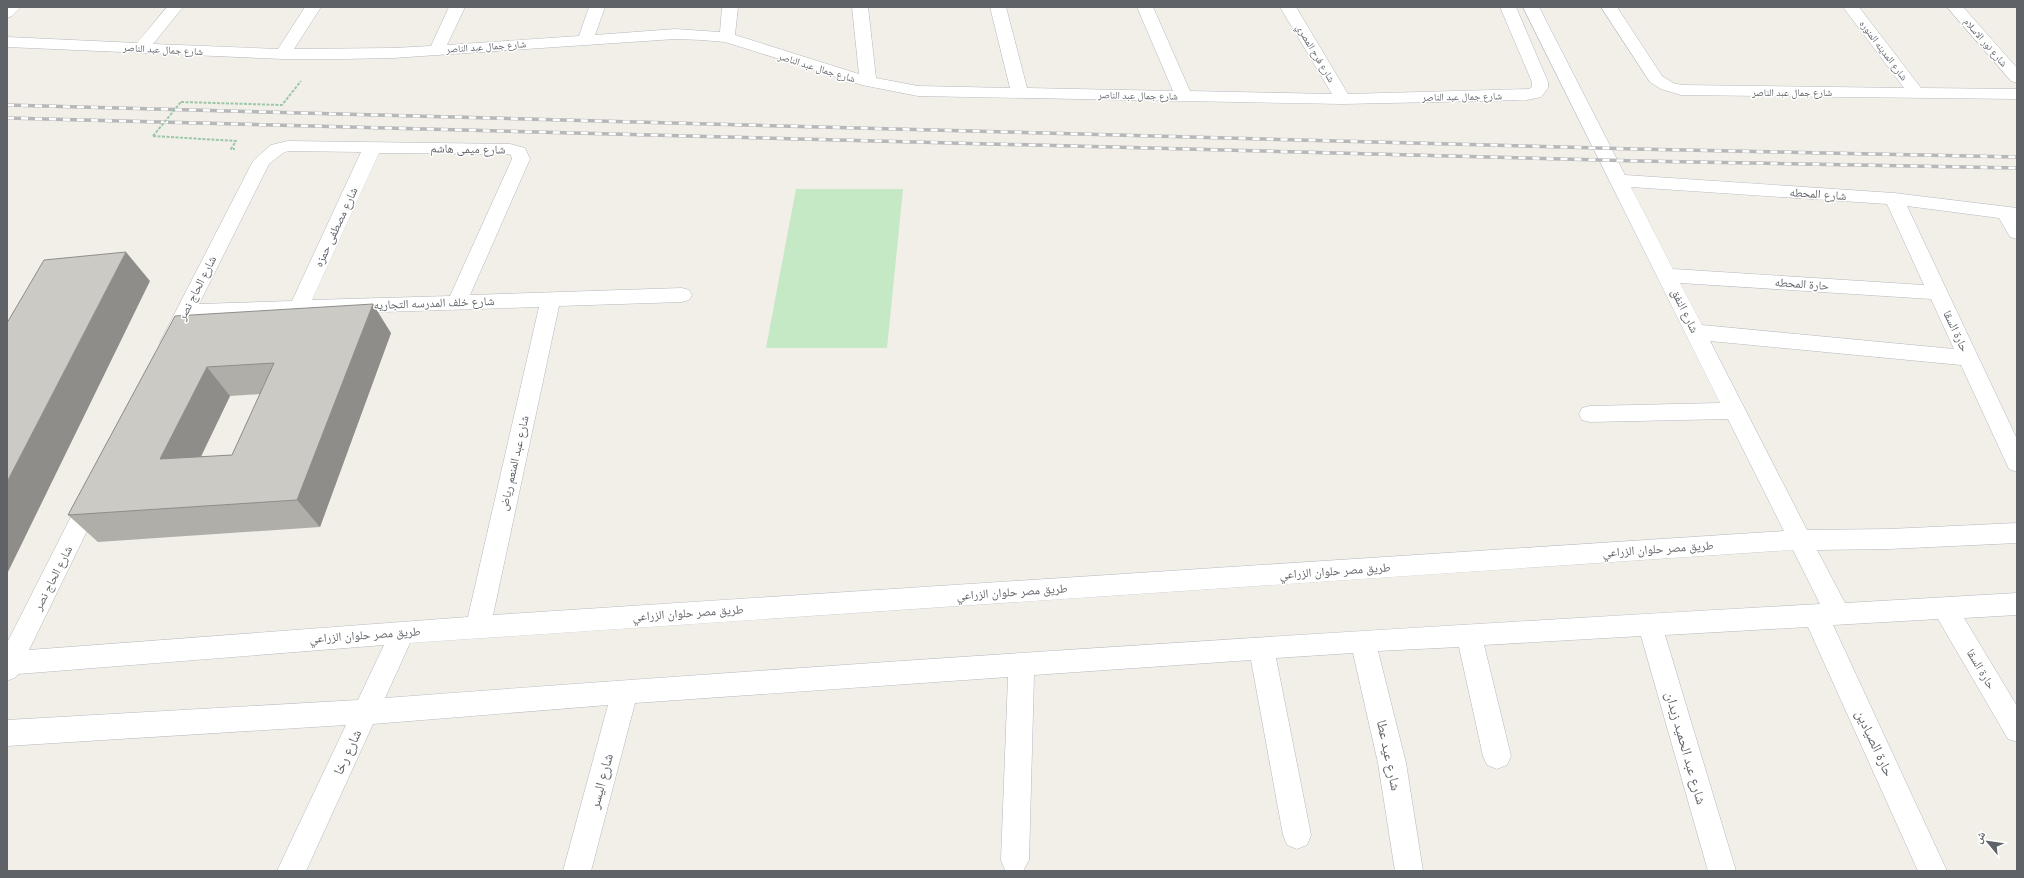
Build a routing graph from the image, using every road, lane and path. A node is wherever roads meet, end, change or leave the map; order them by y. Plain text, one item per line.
1 (13, 7) edge
2 (175, 7) edge
3 (313, 7) edge
4 (457, 7) edge
5 (597, 7) edge
6 (730, 7) edge
7 (860, 7) edge
8 (998, 7) edge
9 (1145, 7) edge
10 (1288, 7) edge
11 (1508, 7) edge
12 (1531, 7) edge
13 (1609, 7) edge
14 (1851, 7) edge
15 (1955, 7) edge
16 (7, 13) edge
17 (727, 38) junction
18 (586, 39) junction
19 (7, 42) edge
20 (141, 48) junction
21 (437, 50) junction
22 (283, 54) junction
23 (2017, 78) edge
24 (868, 82) junction
25 (1020, 93) junction
26 (1916, 93) junction
27 (2017, 94) edge
28 (1184, 96) junction
29 (1343, 99) junction
30 (282, 105) dead end
31 (373, 146) junction
32 (238, 149) dead end
33 (277, 149) joint
34 (1618, 180) junction
35 (1894, 199) junction
36 (2011, 213) edge
37 (2017, 233) edge
38 (1666, 275) junction
39 (1938, 293) junction
40 (682, 295) dead end
41 (551, 299) junction
42 (457, 302) junction
43 (299, 307) junction
44 (186, 311) junction
45 (1695, 332) junction
46 (1968, 358) junction
47 (161, 360) edge
48 (1735, 411) junction
49 (1590, 414) dead end
50 (2017, 463) edge
51 (101, 480) edge
52 (2017, 533) edge
53 (1800, 540) junction
54 (2017, 604) edge
55 (1945, 608) junction
56 (1827, 616) junction
57 (1650, 625) junction
58 (478, 627) junction
59 (403, 632) junction
60 (1469, 635) junction
61 (1363, 641) junction
62 (1261, 648) junction
63 (1021, 664) junction
64 (8, 665) edge
65 (625, 692) junction
66 (366, 712) junction
67 (2017, 730) edge
68 (7, 733) edge
69 (1497, 756) dead end
70 (1297, 835) dead end
71 (1015, 860) dead end
72 (291, 871) edge
73 (577, 871) edge
74 (1409, 871) edge
75 (1722, 871) edge
76 (1933, 871) edge

1 - 16 street
2 - 20 street
3 - 22 street
4 - 21 street
5 - 18 street
6 - 17 street
7 - 24 street
8 - 25 street
9 - 28 street
10 - 29 street, شارع فرح المصري
11 - 29 street, شارع جمال عبد الناصر
12 - 34 street, شارع النفق
13 - 26 street, شارع جمال عبد الناصر
14 - 26 street, شارع المدينه المنوره
15 - 23 street, شارع نور الاسلام
17 - 18 street, شارع جمال عبد الناصر
17 - 24 street, شارع جمال عبد الناصر
18 - 21 street, شارع جمال عبد الناصر
19 - 20 street, شارع جمال عبد الناصر
20 - 22 street, شارع جمال عبد الناصر
21 - 22 street, شارع جمال عبد الناصر
24 - 25 street, شارع جمال عبد الناصر
25 - 28 street, شارع جمال عبد الناصر
26 - 27 street, شارع جمال عبد الناصر
28 - 29 street, شارع جمال عبد الناصر
30 - 32 path, bridge
31 - 33 street, شارع ميمى هاشم
31 - 42 street, شارع ميمى هاشم
31 - 43 street, شارع مصطفى حمزه
33 - 44 street, شارع الحاج نصر
34 - 35 street, شارع المحطه
34 - 38 street, شارع النفق
35 - 36 street, شارع المحطه
35 - 39 street, حارة السقا
36 - 37 street
38 - 39 street, حارة المحطه
38 - 45 street, شارع النفق
39 - 46 street, حارة السقا
40 - 41 street, شارع خلف المدرسه التجاريه
41 - 42 street, شارع خلف المدرسه التجاريه
41 - 58 street, شارع عبد المنعم رياض
42 - 43 street, شارع خلف المدرسه التجاريه
43 - 44 street, شارع خلف المدرسه التجاريه
44 - 47 street, شارع الحاج نصر
45 - 46 street
45 - 48 street, شارع النفق
46 - 50 street, حارة السقا
48 - 49 street
48 - 53 street, شارع النفق
51 - 64 street, شارع الحاج نصر
52 - 53 street, طريق مصر حلوان الزراعي
53 - 56 street, شارع النفق
53 - 58 street, طريق مصر حلوان الزراعي
54 - 55 street
55 - 56 street
55 - 67 street, حارة السقا
56 - 57 street
56 - 76 street, حارة الصيادين
57 - 60 street
57 - 75 street, شارع عبد الحميد زيدان
58 - 59 street, طريق مصر حلوان الزراعي
59 - 64 street, طريق مصر حلوان الزراعي
59 - 66 street, شارع رخا
60 - 61 street
60 - 69 street
61 - 62 street
61 - 74 street, شارع عيد عطا
62 - 63 street
62 - 70 street
63 - 65 street
63 - 71 street
65 - 66 street
65 - 73 street, شارع اليسر
66 - 68 street
66 - 72 street, شارع رخا

